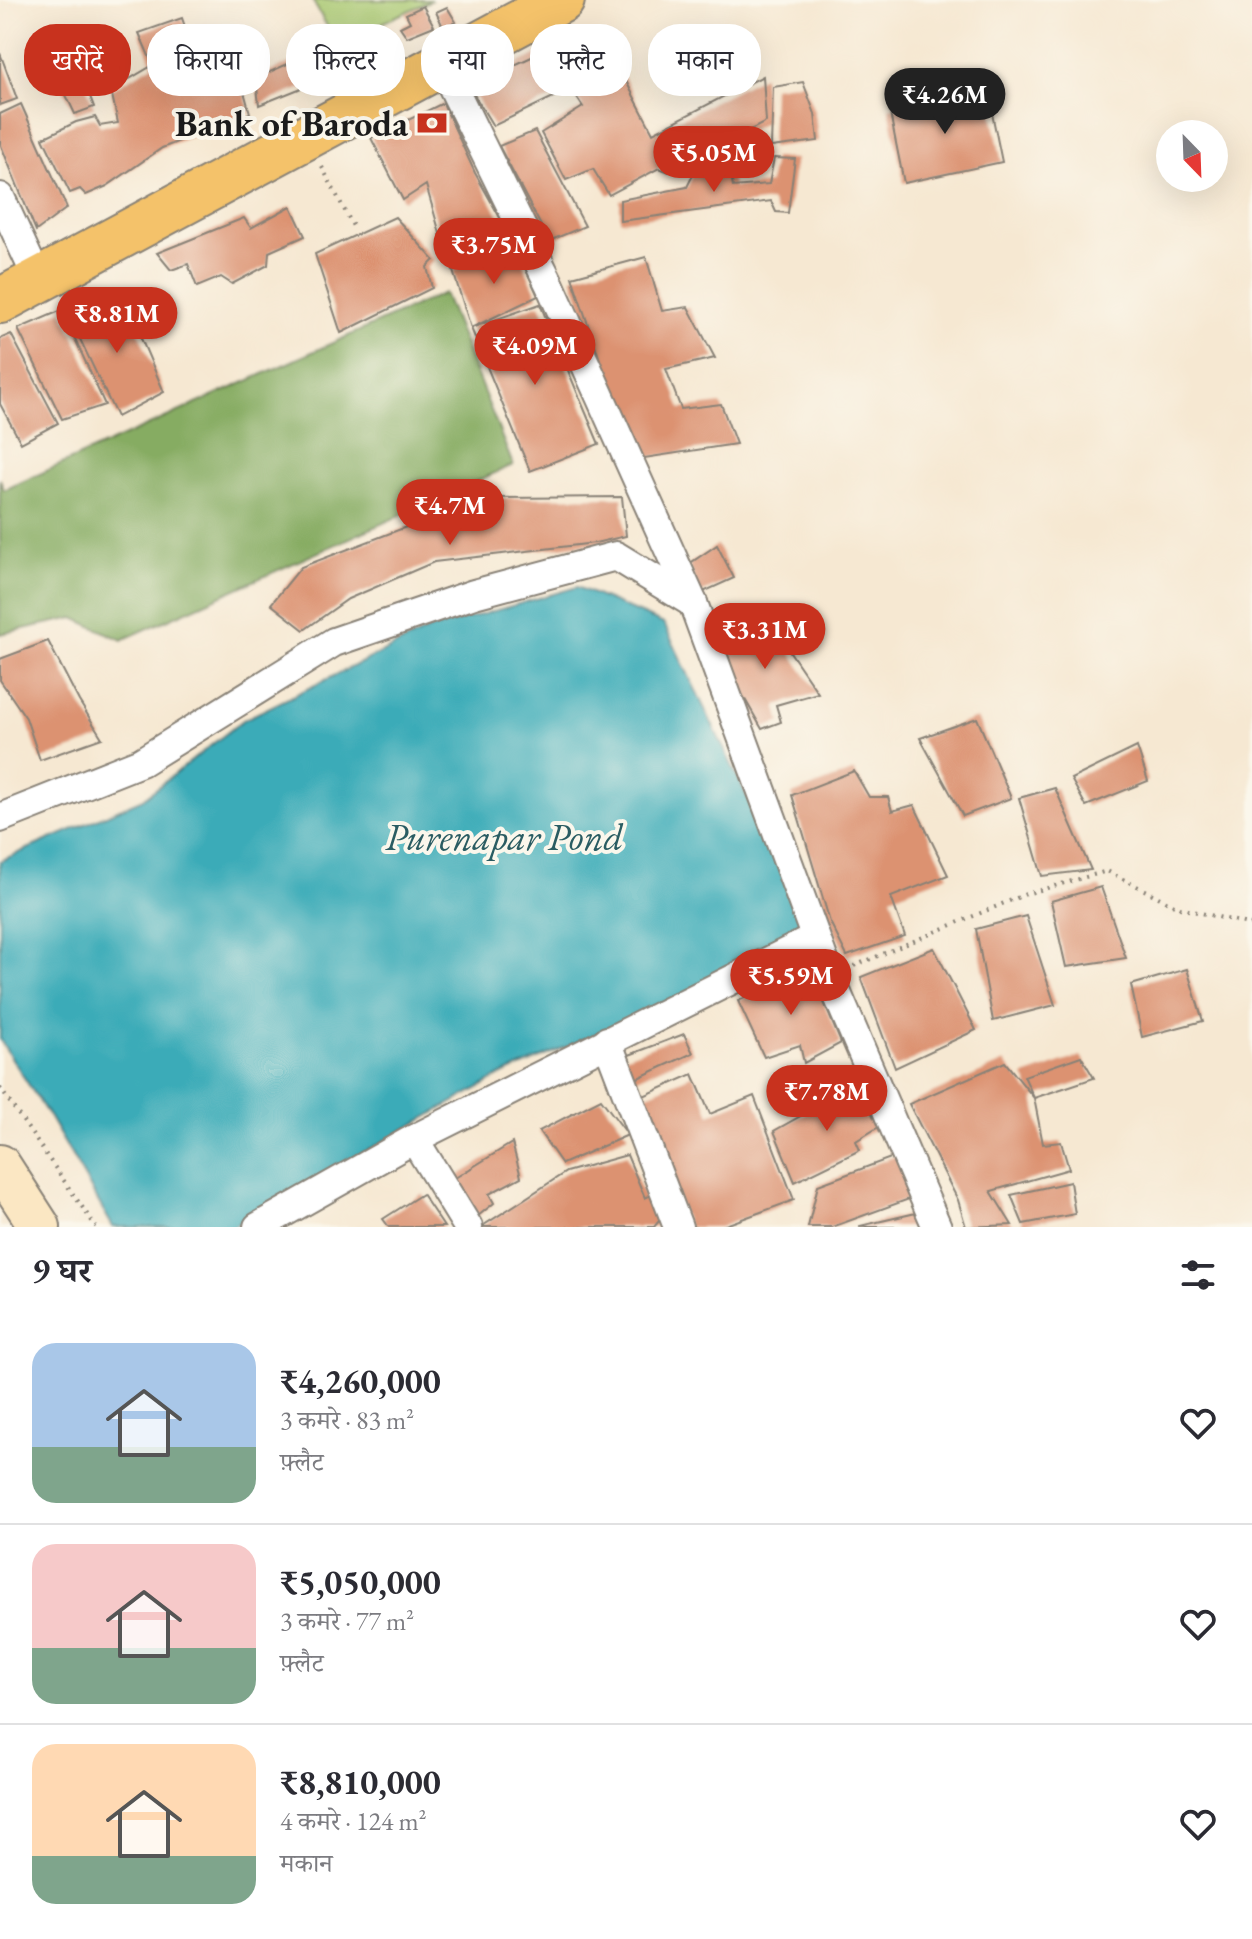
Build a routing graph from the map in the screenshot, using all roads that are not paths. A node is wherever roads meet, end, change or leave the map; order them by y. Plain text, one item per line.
1 (562, 0) edge
2 (514, 25) edge
3 (421, 74) edge
4 (457, 96) edge
5 (0, 197) edge
6 (39, 282) junction
7 (0, 301) edge
8 (693, 603) junction
9 (0, 818) edge
10 (815, 938) junction
11 (607, 1041) junction
12 (414, 1139) junction
13 (0, 1165) edge
14 (40, 1227) edge
15 (258, 1227) edge
16 (468, 1227) edge
17 (678, 1227) edge
18 (937, 1227) edge

1 - 2 main road
3 - 6 main road
4 - 8 street
5 - 6 street
6 - 7 main road
8 - 9 street
8 - 10 street
10 - 11 street
10 - 18 street
11 - 12 street
11 - 17 street
12 - 15 street
12 - 16 street
13 - 14 main road

